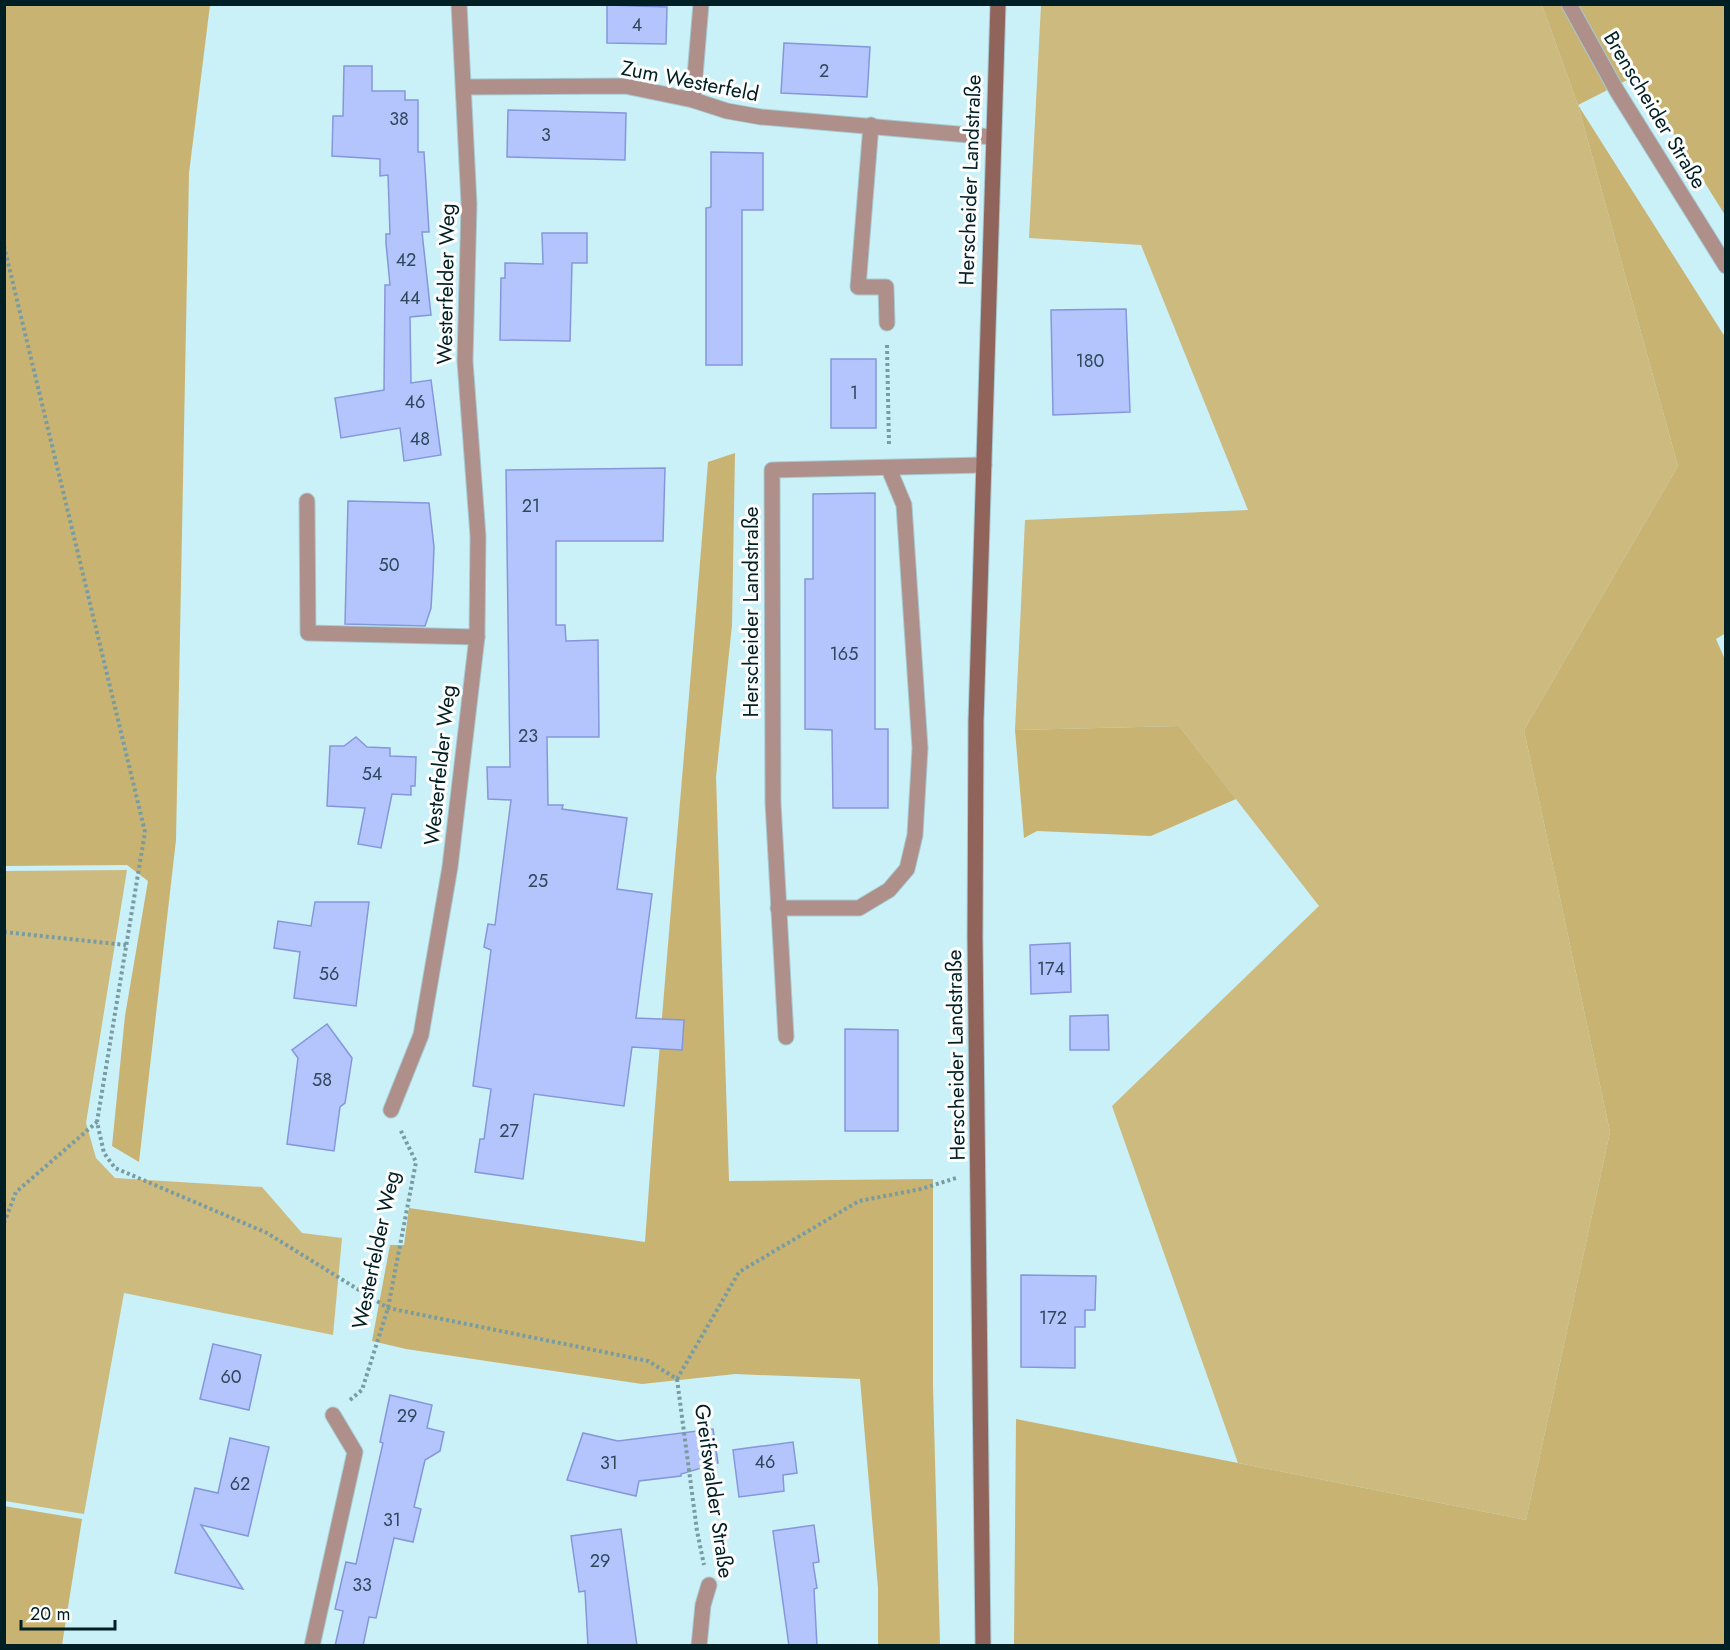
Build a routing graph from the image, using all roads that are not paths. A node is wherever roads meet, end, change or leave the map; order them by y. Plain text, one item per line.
1 (459, 4) edge
2 (701, 4) edge
3 (998, 4) edge
4 (1569, 4) edge
5 (465, 87) junction
6 (693, 100) junction
7 (871, 125) junction
8 (992, 137) junction
9 (1725, 266) edge
10 (887, 323) road end
11 (984, 465) junction
12 (889, 469) junction
13 (307, 501) dead end
14 (477, 637) junction
15 (778, 908) junction
16 (786, 1037) dead end
17 (391, 1110) road end
18 (333, 1415) road end
19 (709, 1586) road end
20 (312, 1646) edge
21 (699, 1646) edge
22 (983, 1646) edge

1 - 5 street, Westerfelder Weg
2 - 6 street
3 - 8 main road, Herscheider Landstraße
4 - 9 street, Brenscheider Straße
5 - 6 street, Zum Westerfeld
5 - 14 street, Westerfelder Weg
6 - 7 street, Zum Westerfeld
7 - 8 street, Zum Westerfeld
7 - 10 street
8 - 11 main road, Herscheider Landstraße
11 - 12 street, Herscheider Landstraße
11 - 22 main road, Herscheider Landstraße
12 - 15 street
12 - 15 street, Herscheider Landstraße
13 - 14 street
14 - 17 street, Westerfelder Weg
15 - 16 street, Herscheider Landstraße
18 - 20 street
19 - 21 street, Greifswalder Straße

